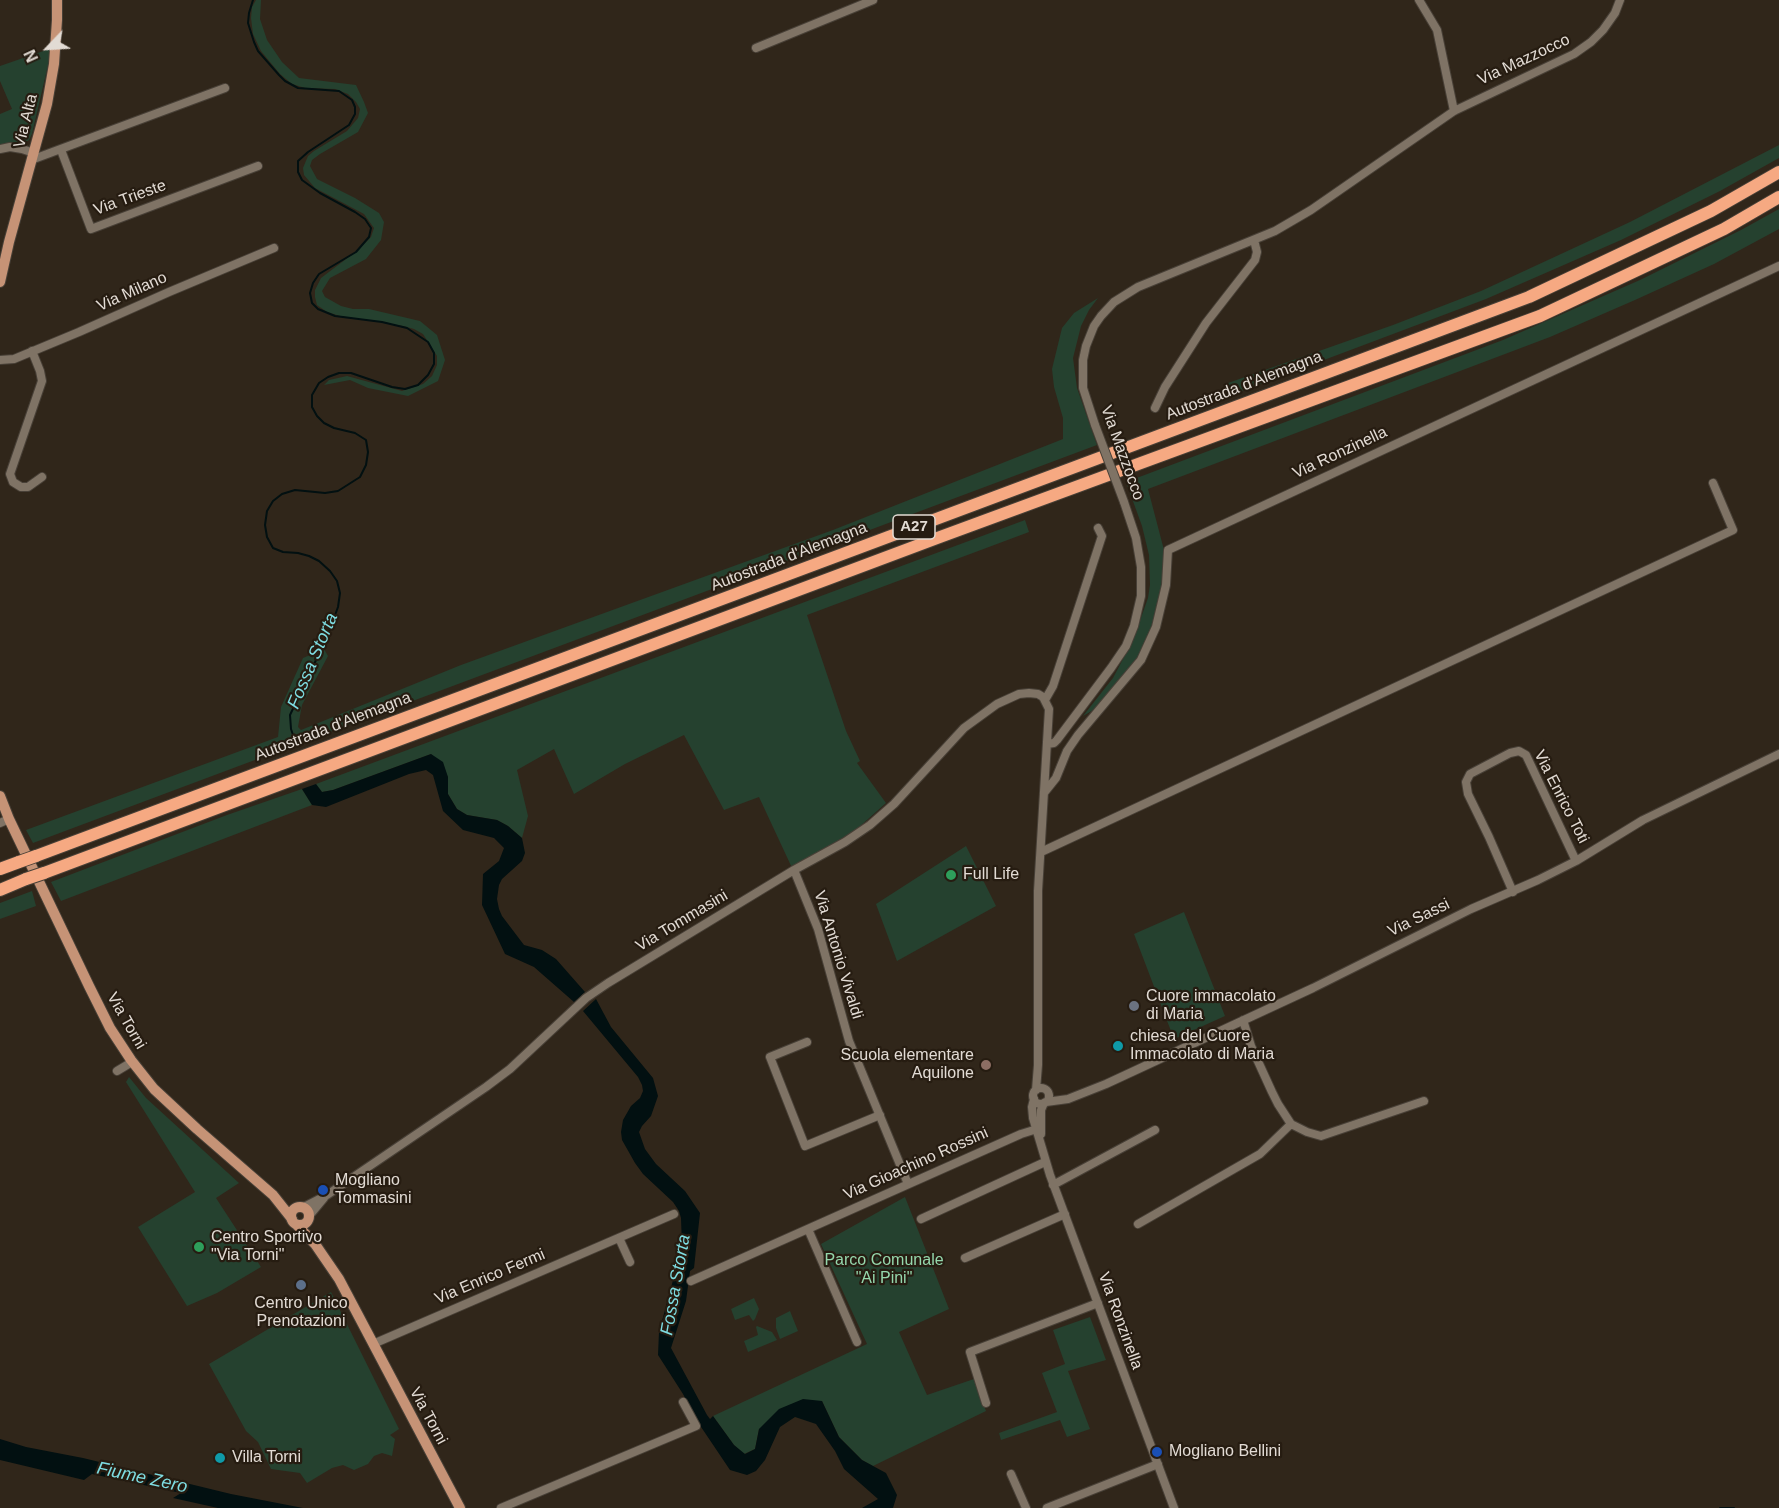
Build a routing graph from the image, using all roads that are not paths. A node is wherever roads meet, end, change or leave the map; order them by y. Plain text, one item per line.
1 (57, 0) edge
2 (873, 0) edge
3 (1419, 0) edge
4 (1620, 0) edge
5 (756, 48) dead end
6 (225, 88) dead end
7 (1454, 111) junction
8 (0, 149) edge
9 (61, 150) junction
10 (33, 156) junction
11 (258, 166) dead end
12 (1779, 172) edge
13 (1779, 198) edge
14 (1254, 240) junction
15 (274, 248) dead end
16 (1779, 266) edge
17 (0, 282) edge
18 (32, 351) junction
19 (0, 360) edge
20 (1155, 408) dead end
21 (42, 477) dead end
22 (1713, 483) dead end
23 (1098, 528) dead end
24 (1047, 704) junction
25 (1047, 744) junction
26 (1779, 754) edge
27 (1043, 793) junction
28 (0, 796) edge
29 (4, 821) edge
30 (1041, 852) junction
31 (1576, 861) junction
32 (0, 869) edge
33 (794, 870) junction
34 (0, 890) edge
35 (1513, 892) junction
36 (1243, 1020) junction
37 (807, 1042) dead end
38 (132, 1062) junction
39 (117, 1071) dead end
40 (1041, 1092) junction
41 (1068, 1099) junction
42 (1424, 1101) dead end
43 (1045, 1102) junction
44 (880, 1115) junction
45 (1041, 1117) junction
46 (1292, 1124) junction
47 (1036, 1129) junction
48 (1155, 1130) dead end
49 (1041, 1144) junction
50 (1045, 1162) junction
51 (909, 1184) junction
52 (1053, 1185) junction
53 (273, 1195) junction
54 (304, 1213) junction
55 (674, 1214) dead end
56 (1065, 1214) junction
57 (921, 1219) dead end
58 (294, 1222) junction
59 (1138, 1224) dead end
60 (808, 1228) junction
61 (619, 1238) junction
62 (315, 1244) junction
63 (965, 1258) dead end
64 (630, 1262) dead end
65 (691, 1281) dead end
66 (1098, 1303) junction
67 (857, 1342) dead end
68 (374, 1344) junction
69 (683, 1402) dead end
70 (986, 1403) dead end
71 (1158, 1464) junction
72 (1011, 1474) dead end
73 (460, 1508) edge
74 (501, 1508) edge
75 (1026, 1508) edge
76 (1047, 1508) edge
77 (1174, 1508) edge

1 - 10 main road, Via Alta
2 - 5 street
3 - 7 street
4 - 7 street, Via Mazzocco
6 - 9 street
7 - 14 street, Via Mazzocco
8 - 10 street
9 - 10 street
9 - 11 street, Via Trieste
10 - 17 main road, Via Alta
12 - 32 highway, Autostrada d'Alemagna / A27, bridge
13 - 34 highway, Autostrada d'Alemagna / A27, bridge
14 - 20 street
14 - 25 street, Via Mazzocco, bridge
15 - 18 street, Via Milano
16 - 27 street, Via Ronzinella
18 - 19 street, Via Milano
18 - 21 street
22 - 30 street
23 - 24 street, Via Ronzinella
24 - 25 street, Via Ronzinella
24 - 33 street, Via Tommasini
25 - 27 street, Via Ronzinella
26 - 31 street, Via Sassi
27 - 30 street, Via Ronzinella
28 - 29 main road, Via Torni
29 - 38 main road, Via Torni
30 - 40 street, Via Ronzinella
31 - 35 street, Via Sassi
31 - 35 street, Via Enrico Toti
33 - 44 street, Via Antonio Vivaldi
33 - 54 street, Via Tommasini
35 - 36 street, Via Sassi
36 - 41 street, Via Sassi
36 - 46 street
37 - 44 street
38 - 39 street
38 - 53 main road, Via Torni
40 - 41 street
40 - 43 street
40 - 45 street, Via Ronzinella
40 - 47 street, Via Ronzinella
41 - 43 street, Via Sassi
42 - 46 street
43 - 45 street, Via Ronzinella
44 - 51 street, Via Antonio Vivaldi
45 - 49 street, Via Ronzinella
46 - 59 street
47 - 49 street, Via Ronzinella
47 - 51 street, Via Gioachino Rossini
48 - 52 street
49 - 50 street, Via Ronzinella
50 - 52 street, Via Ronzinella
50 - 57 street
51 - 60 street, Via Gioachino Rossini
52 - 56 street, Via Ronzinella
53 - 54 main road, Via Torni
53 - 58 main road, Via Torni
54 - 58 main road
54 - 58 main road
54 - 62 main road, Via Torni
55 - 61 street, Via Enrico Fermi
56 - 63 street
56 - 66 street, Via Ronzinella
58 - 62 main road, Via Torni
60 - 65 street, Via Gioachino Rossini
60 - 67 street
61 - 64 street
61 - 68 street, Via Enrico Fermi
62 - 68 main road, Via Torni
66 - 70 street
66 - 71 street, Via Ronzinella
68 - 73 main road, Via Torni
69 - 74 street
71 - 76 street
71 - 77 street, Via Ronzinella
72 - 75 street

